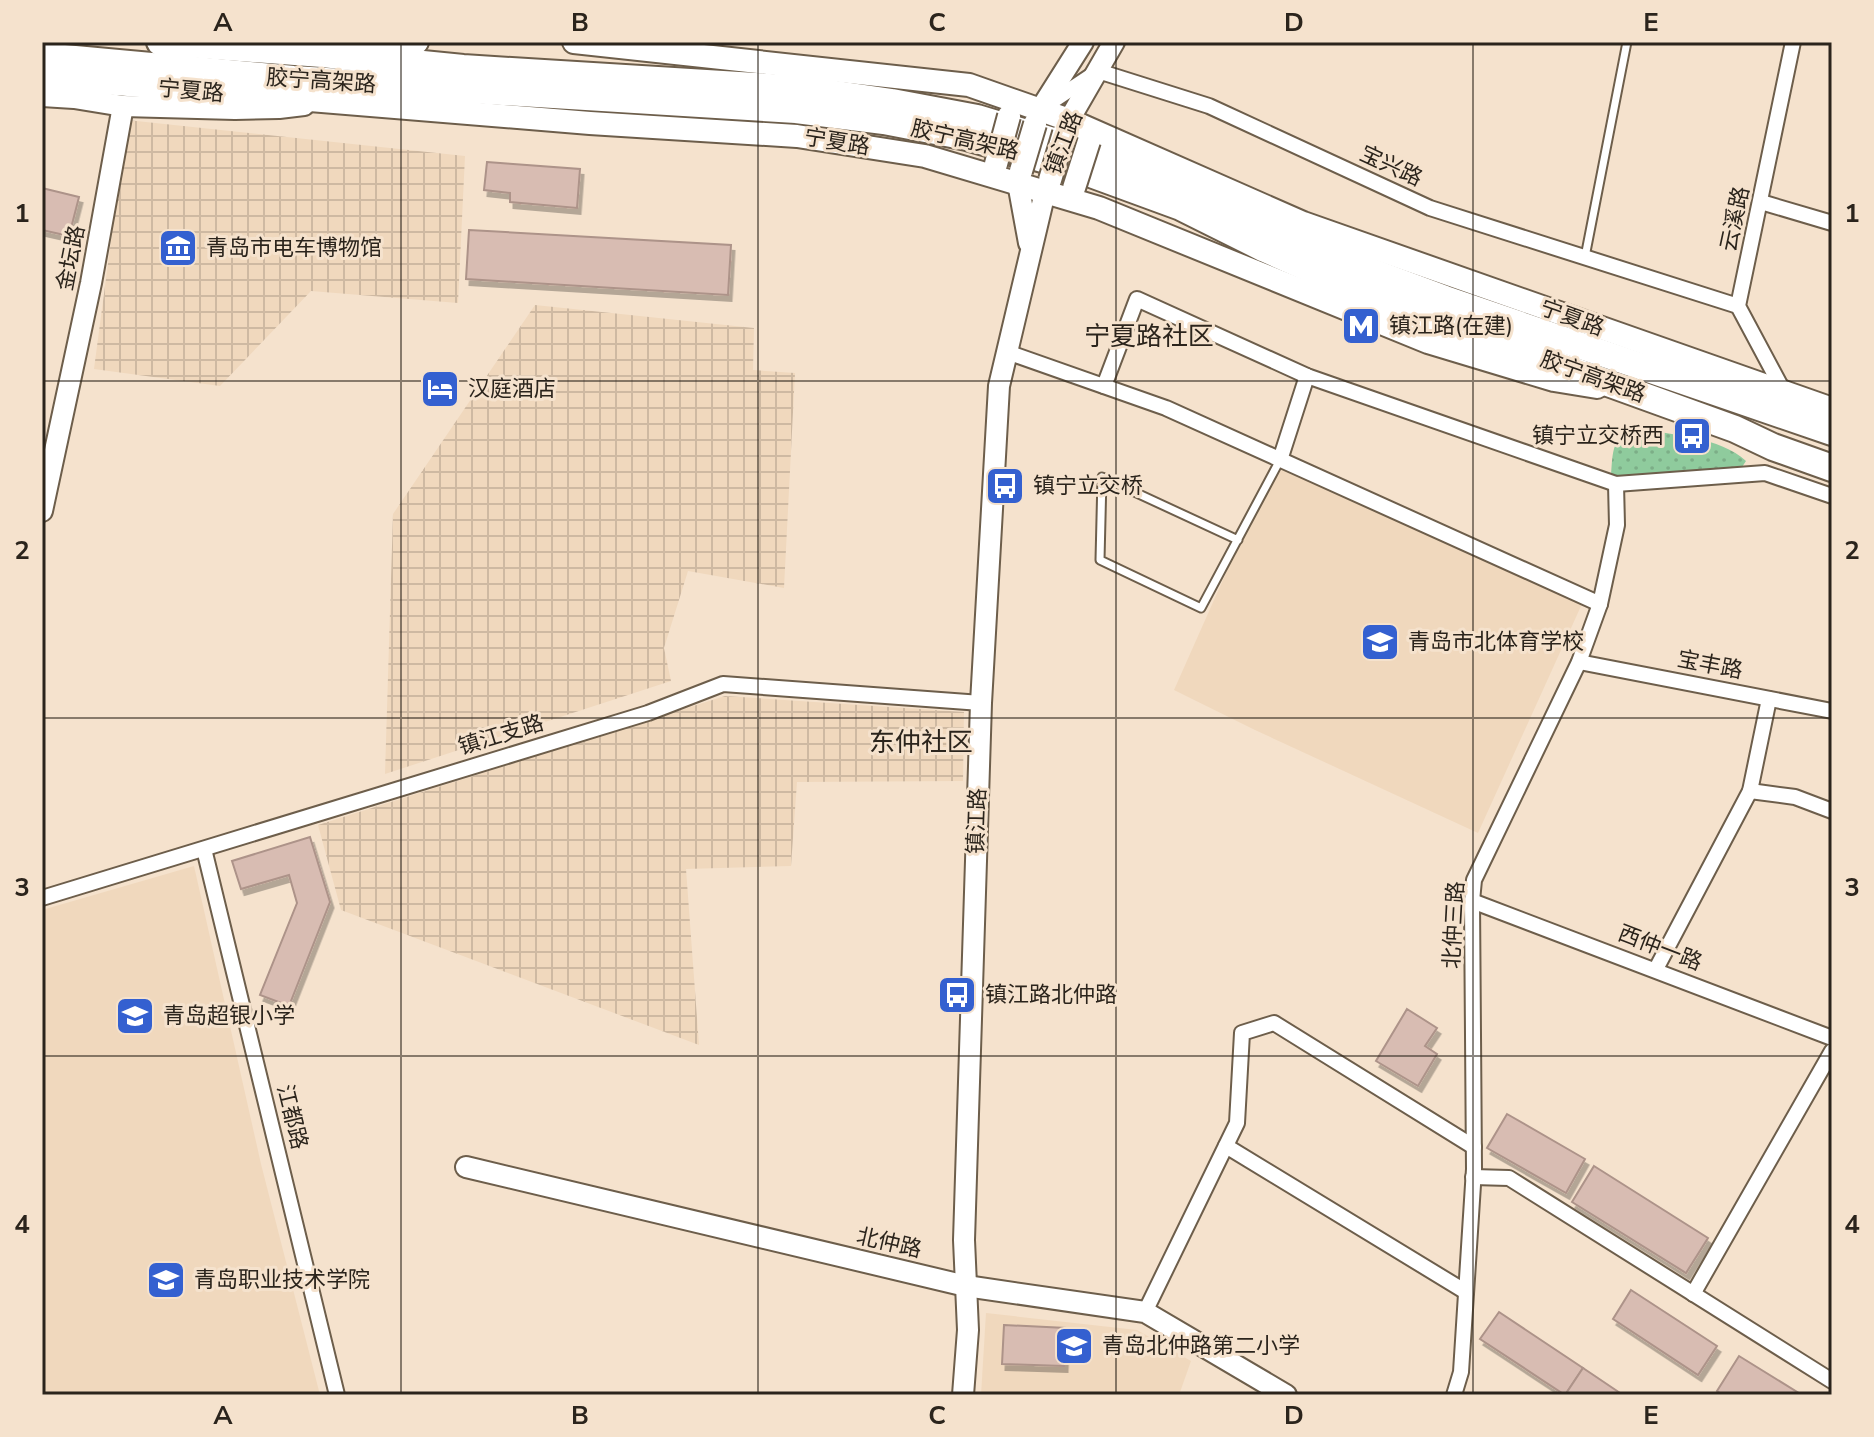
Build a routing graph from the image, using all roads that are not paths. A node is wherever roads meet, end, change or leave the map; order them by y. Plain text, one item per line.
1 (160, 42) edge
2 (299, 42) edge
3 (417, 42) edge
4 (574, 42) edge
5 (1083, 42) edge
6 (1114, 42) edge
7 (1627, 42) edge
8 (1793, 42) edge
9 (322, 54) junction
10 (42, 56) edge
11 (1098, 71) junction
12 (42, 78) edge
13 (42, 96) edge
14 (323, 102) junction
15 (123, 106) junction
16 (1004, 106) junction
17 (1038, 117) junction
18 (1067, 127) junction
19 (1096, 138) junction
20 (987, 168) junction
21 (1019, 177) junction
22 (1047, 186) junction
23 (1078, 195) junction
24 (1761, 202) junction
25 (1832, 223) edge
26 (1030, 251) junction
27 (1585, 257) junction
28 (1738, 306) junction
29 (1007, 352) junction
30 (1307, 376) junction
31 (1104, 386) junction
32 (1785, 394) junction
33 (1641, 395) junction
34 (1832, 409) edge
35 (1832, 432) edge
36 (1773, 447) junction
37 (1280, 460) junction
38 (1832, 468) edge
39 (1765, 473) junction
40 (1616, 484) junction
41 (1832, 496) edge
42 (42, 511) edge
43 (1238, 540) junction
44 (1600, 604) junction
45 (1579, 662) junction
46 (1769, 699) junction
47 (981, 703) junction
48 (1832, 711) edge
49 (1750, 791) junction
50 (1832, 811) edge
51 (204, 849) junction
52 (42, 898) edge
53 (1472, 901) junction
54 (1656, 969) junction
55 (1832, 1038) edge
56 (1832, 1051) edge
57 (1226, 1146) junction
58 (1474, 1147) junction
59 (466, 1167) dead end
60 (1473, 1177) junction
61 (966, 1286) junction
62 (1466, 1292) junction
63 (1693, 1294) junction
64 (1145, 1312) junction
65 (1832, 1381) edge
66 (337, 1395) edge
67 (963, 1395) edge
68 (1286, 1395) edge
69 (1454, 1395) edge

1 - 9 highway, 胶宁高架路
2 - 9 street
3 - 9 main road
4 - 16 main road, 宁夏路
5 - 17 street, 镇江路
6 - 11 street, 镇江路
7 - 27 lane
8 - 24 street, 云溪路
9 - 35 highway, 胶宁高架路
10 - 33 highway, 胶宁高架路
11 - 17 street
11 - 18 street, 镇江路
11 - 27 street, 宝兴路
12 - 14 main road, 宁夏路
13 - 15 street
14 - 15 street
14 - 20 main road, 宁夏路
15 - 42 street, 金坛路
16 - 17 main road, 宁夏路
16 - 20 main road, bridge
17 - 18 main road, 宁夏路
17 - 21 main road, 镇江路, bridge
18 - 19 main road, 宁夏路
18 - 22 main road, 镇江路, bridge
19 - 23 main road, bridge
19 - 32 main road, 宁夏路
20 - 21 main road, 宁夏路
21 - 22 main road, 宁夏路
21 - 26 street, 镇江路
22 - 23 main road, 宁夏路
22 - 26 street, 镇江路
23 - 33 main road, 宁夏路
24 - 25 street
24 - 28 street, 云溪路
26 - 29 street, 镇江路
27 - 28 street, 宝兴路
28 - 32 street
29 - 31 street
29 - 47 street, 镇江路
30 - 31 street
30 - 37 street
30 - 40 street
31 - 37 street
32 - 34 main road, 宁夏路
33 - 36 highway, 胶宁高架路
36 - 38 highway, 胶宁高架路
36 - 39 street
37 - 43 lane
37 - 44 street
39 - 40 street
39 - 41 street
40 - 44 street, 北仲三路
43 - 43 lane
44 - 45 street, 北仲三路
45 - 46 street, 宝丰路
45 - 53 street, 北仲三路
46 - 48 street, 宝丰路
46 - 49 street
47 - 51 street, 镇江支路
47 - 61 street, 镇江路
49 - 50 street
49 - 54 street
51 - 52 street, 镇江支路
51 - 66 street, 江都路
53 - 54 street, 西仲一路
53 - 58 street, 北仲三路
54 - 55 street, 西仲一路
56 - 63 street
57 - 58 street
57 - 62 street
57 - 64 street
58 - 60 street, 北仲三路
59 - 61 street, 北仲路
60 - 62 street, 北仲三路
60 - 63 street
61 - 64 street, 北仲路
61 - 67 street, 镇江路
62 - 69 street, 北仲三路
63 - 65 street
64 - 68 street, 北仲路

